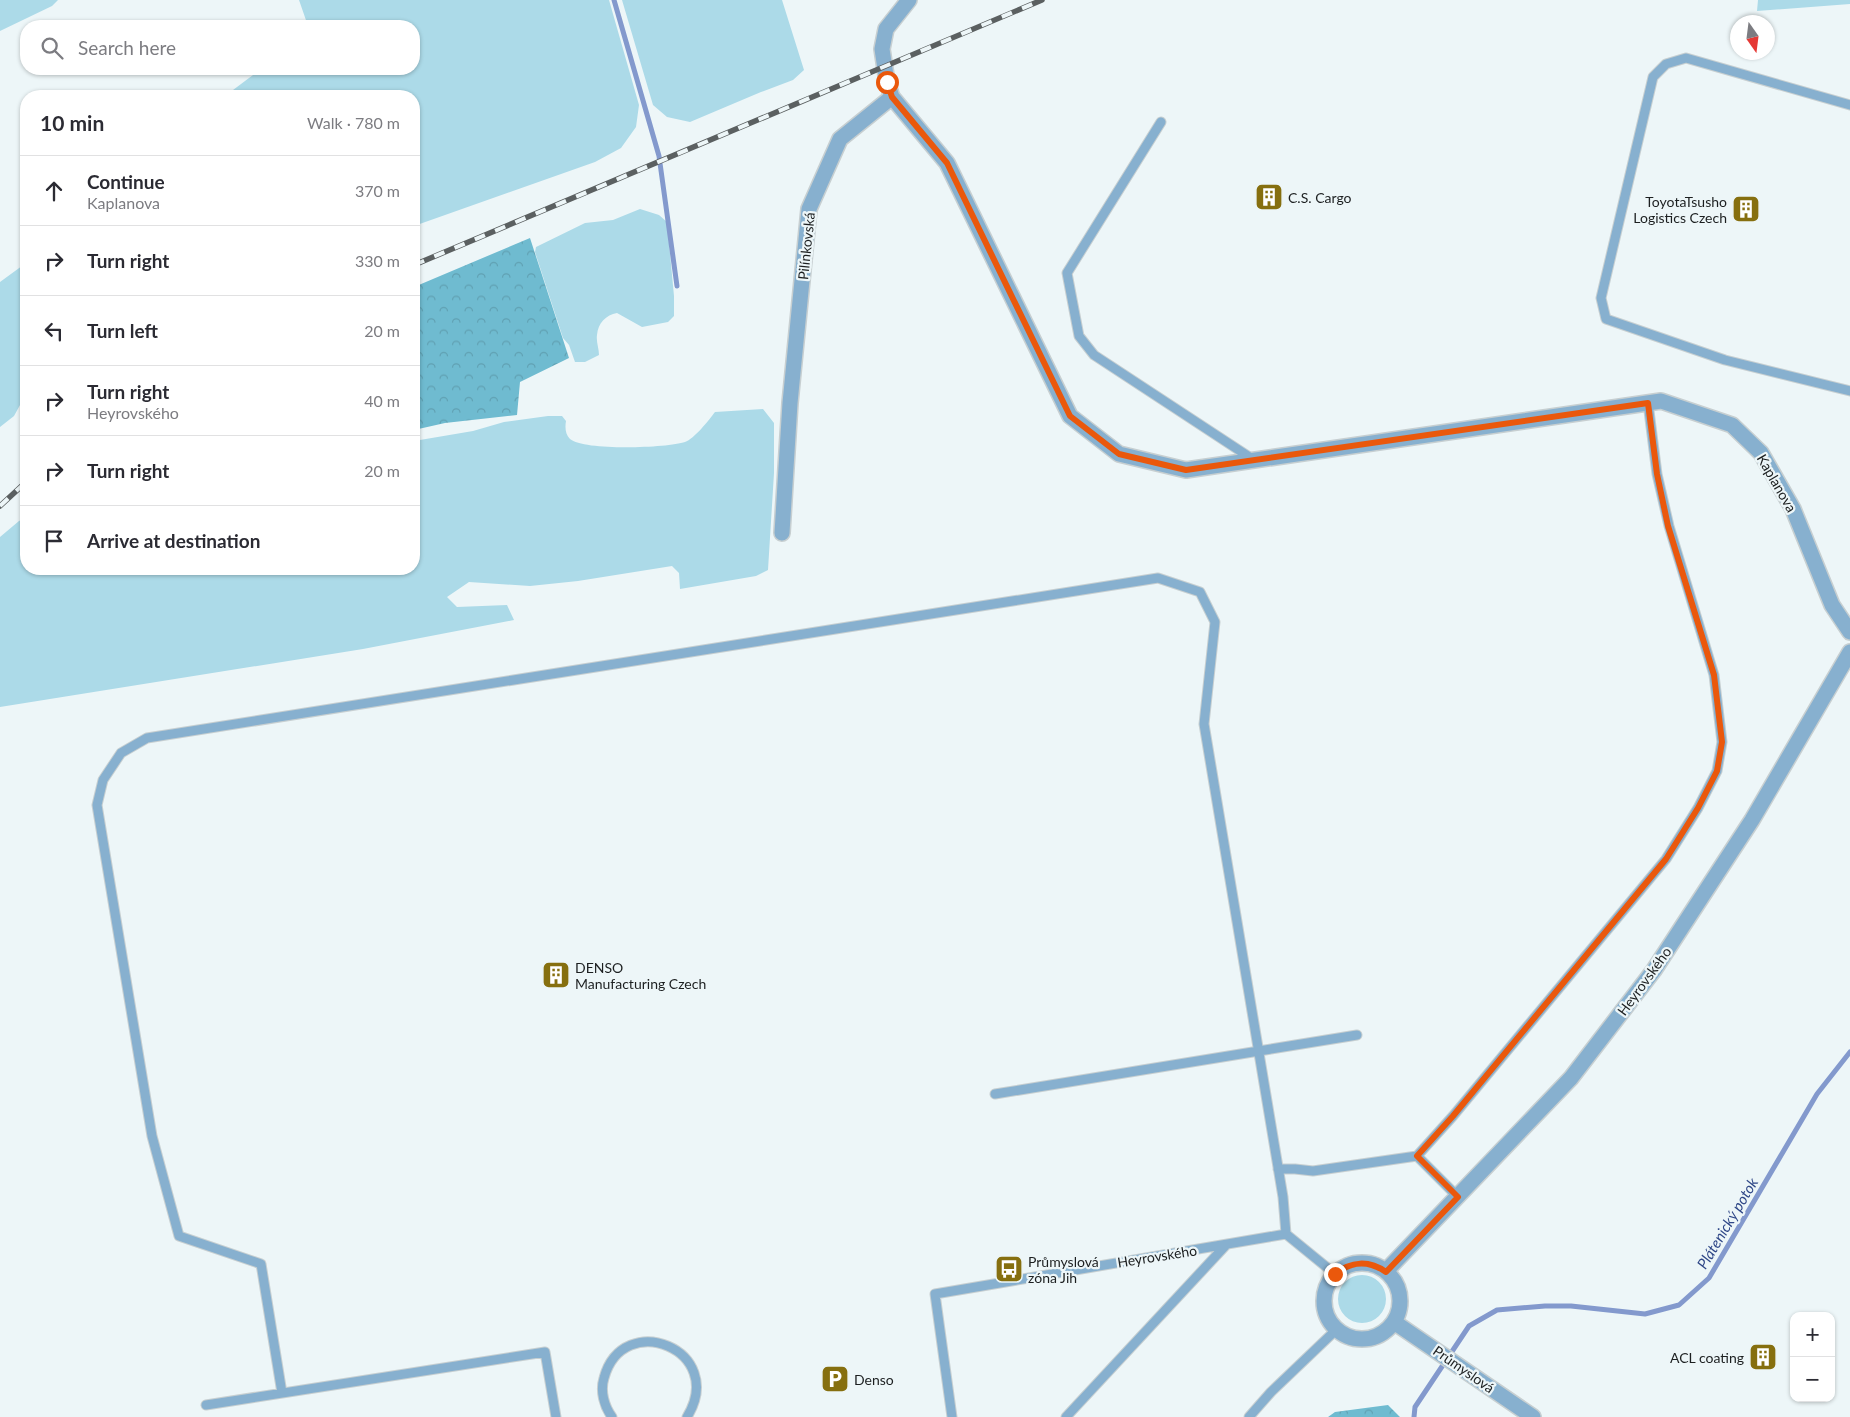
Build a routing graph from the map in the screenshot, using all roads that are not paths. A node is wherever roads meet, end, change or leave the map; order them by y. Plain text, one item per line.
1 (909, 0) edge
2 (892, 97) junction
3 (1850, 105) edge
4 (1161, 122) dead end
5 (1850, 391) edge
6 (1648, 403) junction
7 (1254, 460) junction
8 (782, 533) dead end
9 (1850, 632) edge
10 (1850, 652) edge
11 (1357, 1035) dead end
12 (1258, 1050) junction
13 (995, 1094) dead end
14 (1417, 1156) junction
15 (1278, 1169) junction
16 (1458, 1197) junction
17 (1286, 1234) junction
18 (1227, 1244) junction
19 (1386, 1272) junction
20 (1335, 1274) junction
21 (1394, 1322) junction
22 (1337, 1329) junction
23 (282, 1393) junction
24 (206, 1406) dead end
25 (556, 1417) edge
26 (612, 1417) edge
27 (687, 1417) edge
28 (952, 1417) edge
29 (1066, 1417) edge
30 (1249, 1417) edge
31 (1533, 1417) edge

1 - 2 street
2 - 7 street, Kaplanova
2 - 8 street, Pilínkovská
3 - 5 lane
4 - 7 lane
6 - 7 street, Kaplanova
6 - 9 street, Kaplanova
6 - 14 lane
10 - 16 street, Heyrovského
11 - 12 lane
12 - 13 lane
12 - 15 lane
12 - 23 lane
14 - 15 lane
14 - 16 lane
15 - 17 lane
16 - 19 street, Heyrovského
17 - 18 lane, Heyrovského
17 - 20 lane
18 - 28 lane, Heyrovského
18 - 29 lane
19 - 20 street
19 - 21 street
20 - 22 street
21 - 22 street
21 - 31 street, Průmyslová
22 - 30 lane
23 - 24 lane
23 - 25 lane
26 - 27 lane

